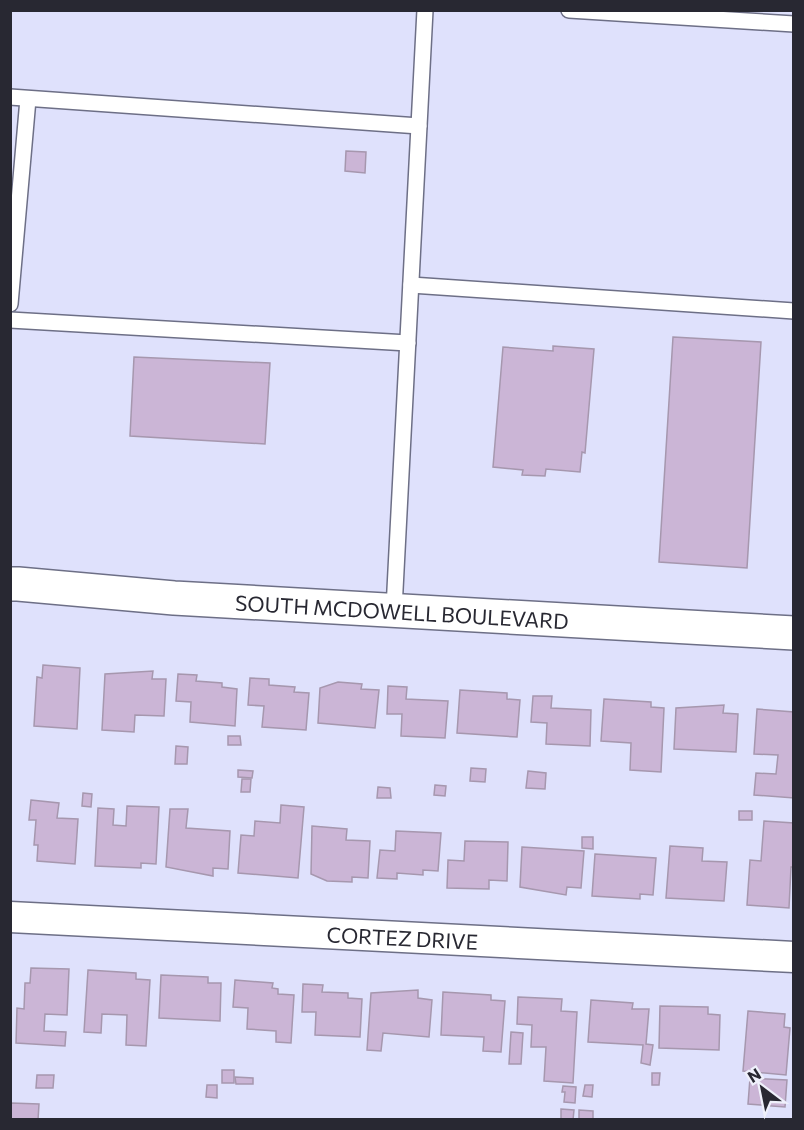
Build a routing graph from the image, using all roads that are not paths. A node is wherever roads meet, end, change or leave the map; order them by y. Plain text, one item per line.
1 (425, 10) edge
2 (569, 10) edge
3 (794, 24) edge
4 (10, 97) edge
5 (28, 99) junction
6 (419, 126) junction
7 (411, 285) junction
8 (10, 304) edge
9 (794, 311) edge
10 (10, 320) edge
11 (408, 343) junction
12 (10, 584) edge
13 (394, 609) junction
14 (794, 633) edge
15 (10, 917) edge
16 (794, 957) edge

1 - 6 lane
2 - 3 lane
4 - 5 lane
5 - 6 lane
5 - 8 lane
6 - 7 lane
7 - 9 lane
7 - 11 lane
10 - 11 lane
11 - 13 lane
12 - 13 main road, SOUTH MCDOWELL BOULEVARD
13 - 14 main road, SOUTH MCDOWELL BOULEVARD
15 - 16 street, CORTEZ DRIVE

